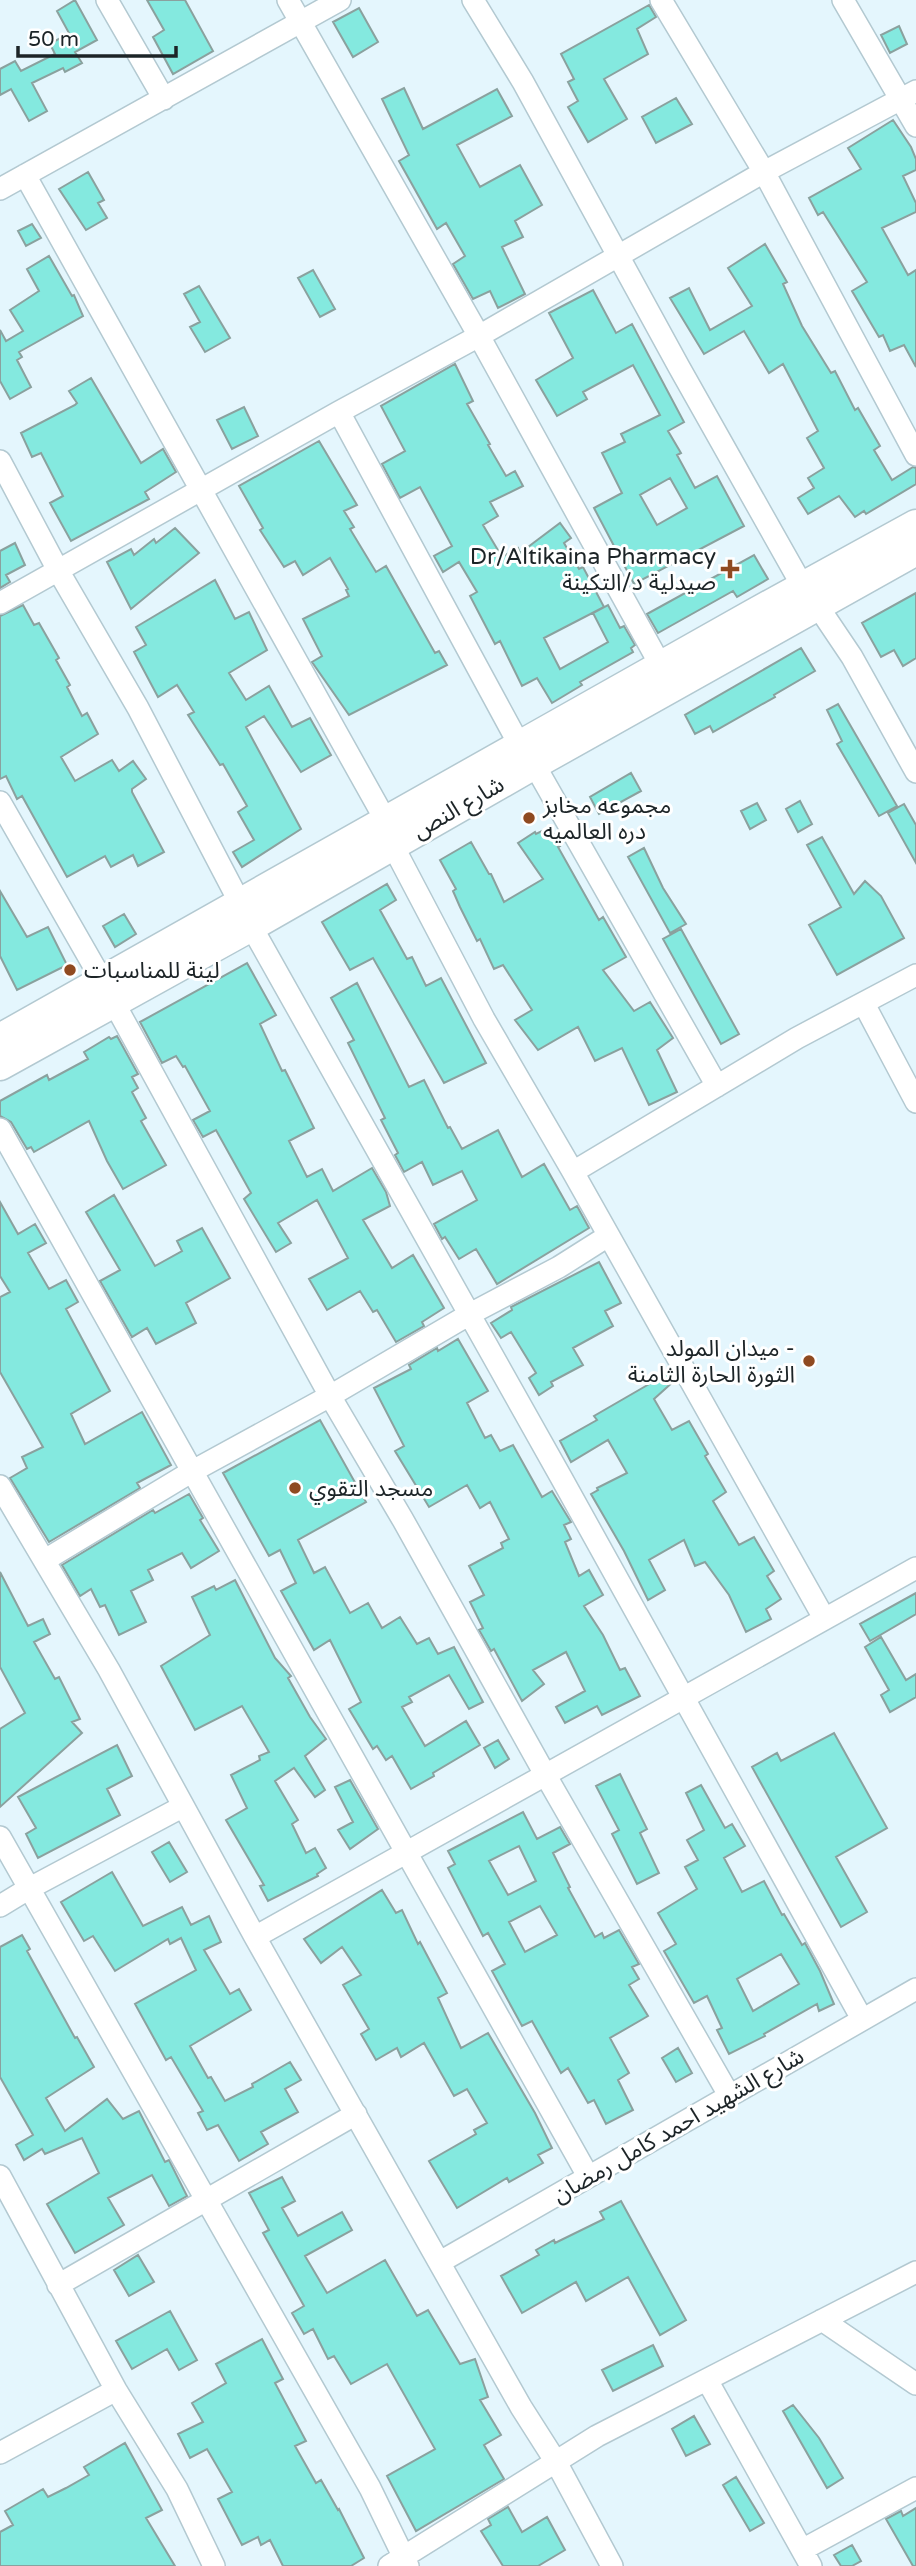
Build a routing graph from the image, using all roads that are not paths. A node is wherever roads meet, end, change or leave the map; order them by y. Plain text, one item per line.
1 (107, 0) edge
2 (288, 0) edge
3 (340, 0) edge
4 (473, 0) edge
5 (661, 0) edge
6 (843, 0) edge
7 (301, 23) junction
8 (908, 95) edge
9 (164, 99) junction
10 (916, 126) edge
11 (764, 172) junction
12 (26, 175) junction
13 (0, 189) edge
14 (618, 257) junction
15 (479, 336) junction
16 (338, 412) junction
17 (916, 455) edge
18 (0, 461) edge
19 (200, 490) junction
20 (916, 525) edge
21 (916, 550) edge
22 (59, 572) junction
23 (810, 596) junction
24 (0, 603) edge
25 (662, 668) junction
26 (527, 755) junction
27 (916, 772) edge
28 (0, 802) edge
29 (389, 832) junction
30 (246, 915) junction
31 (916, 975) edge
32 (108, 991) junction
33 (864, 1004) junction
34 (0, 1039) edge
35 (0, 1065) edge
36 (717, 1086) junction
37 (916, 1102) edge
38 (0, 1129) edge
39 (573, 1172) junction
40 (608, 1236) junction
41 (470, 1314) junction
42 (330, 1396) junction
43 (191, 1472) junction
44 (1, 1488) edge
45 (45, 1560) junction
46 (916, 1568) edge
47 (824, 1618) junction
48 (683, 1699) junction
49 (546, 1776) junction
50 (183, 1807) junction
51 (0, 1837) edge
52 (408, 1853) junction
53 (28, 1889) junction
54 (0, 1906) edge
55 (255, 1937) junction
56 (916, 1989) edge
57 (862, 2019) junction
58 (729, 2095) junction
59 (356, 2114) junction
60 (0, 2176) edge
61 (587, 2176) junction
62 (206, 2200) junction
63 (440, 2262) junction
64 (916, 2272) edge
65 (58, 2285) junction
66 (822, 2320) junction
67 (707, 2380) junction
68 (916, 2384) edge
69 (116, 2390) junction
70 (0, 2453) edge
71 (556, 2462) junction
72 (916, 2488) edge
73 (807, 2558) edge
74 (400, 2564) edge
75 (214, 2566) edge
76 (612, 2566) edge

1 - 9 street
2 - 7 street
3 - 7 street
4 - 14 street
5 - 11 street
6 - 8 street
7 - 9 street
7 - 15 street
8 - 10 street
8 - 11 street
9 - 12 street
11 - 14 street
11 - 17 street
12 - 13 street
12 - 19 street
14 - 15 street
14 - 23 street
15 - 16 street
15 - 25 street
16 - 19 street
16 - 26 street
18 - 22 street
19 - 22 street
19 - 29 street
20 - 23 main road, شارع النص
21 - 23 main road, شارع النص
22 - 24 street
22 - 30 street
23 - 25 main road, شارع النص
23 - 26 main road, شارع النص
23 - 27 street
25 - 26 main road, شارع النص
26 - 29 main road, شارع النص
26 - 36 street
28 - 32 street
29 - 30 main road, شارع النص
29 - 39 street
30 - 32 main road, شارع النص
30 - 41 street
31 - 33 street
32 - 34 main road, شارع النص
32 - 35 main road, شارع النص
32 - 42 street
33 - 36 street
33 - 37 street
36 - 39 street
38 - 43 street
39 - 40 street
40 - 41 street
40 - 47 street
41 - 42 street
41 - 48 street
42 - 43 street
42 - 49 street
43 - 45 street
43 - 52 street
44 - 45 street
45 - 50 street
46 - 47 street
47 - 48 street
48 - 49 street
48 - 57 street
49 - 52 street
49 - 58 street
50 - 53 street
50 - 55 street
51 - 53 street
52 - 55 street
52 - 61 street
53 - 54 street
53 - 62 street
55 - 59 street
56 - 57 street, شارع الشهيد احمد كامل رمضان
57 - 58 street, شارع الشهيد احمد كامل رمضان
58 - 61 street, شارع الشهيد احمد كامل رمضان
59 - 62 street
59 - 63 street
60 - 65 street
61 - 63 street, شارع الشهيد احمد كامل رمضان
62 - 65 street
62 - 74 street
63 - 71 street
64 - 66 street
65 - 69 street
66 - 67 street
66 - 68 street
67 - 71 street
67 - 73 street
69 - 70 street
69 - 75 street
71 - 74 street
71 - 76 street
72 - 73 street

